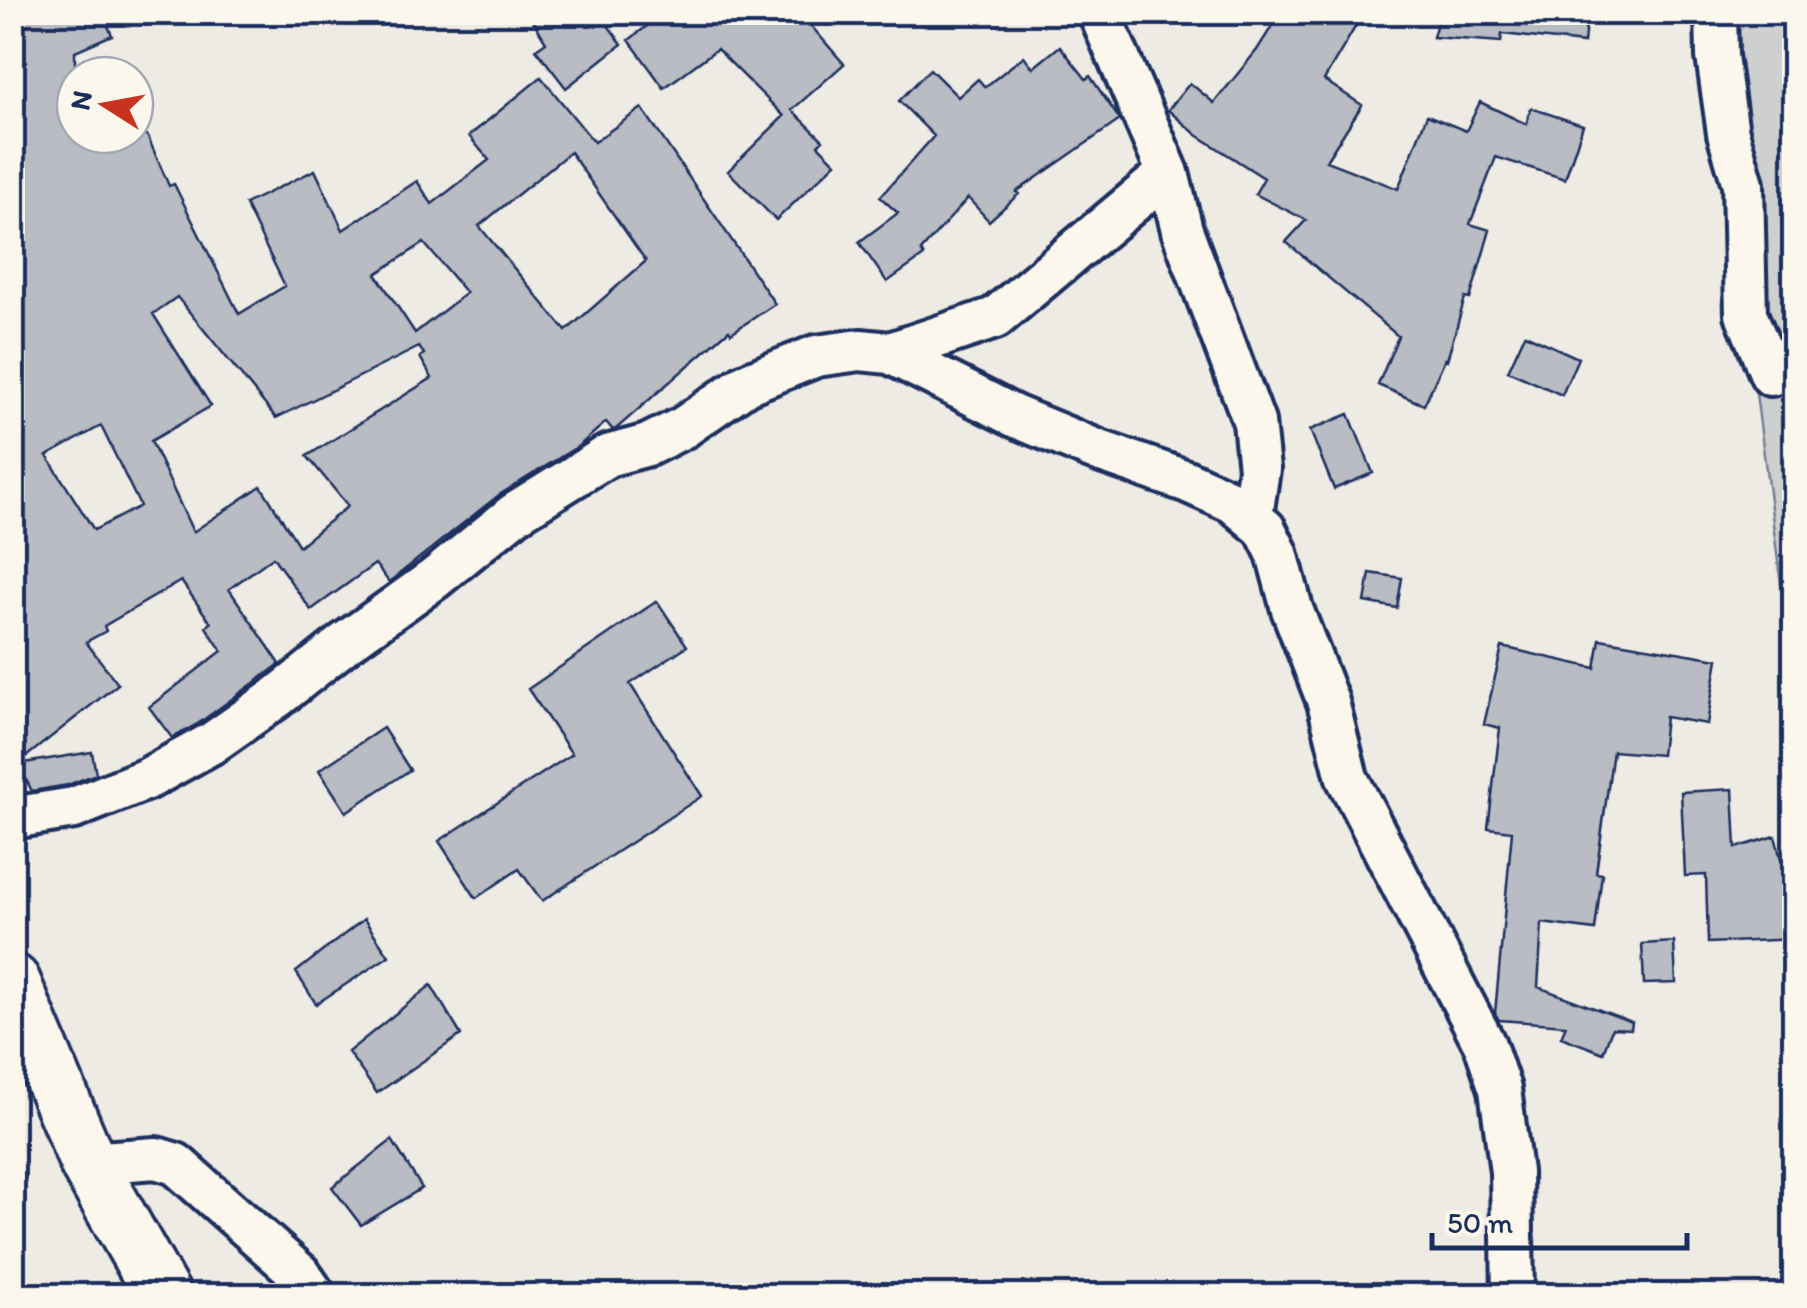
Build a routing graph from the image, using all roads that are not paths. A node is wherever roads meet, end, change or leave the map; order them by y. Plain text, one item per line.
1 (1099, 12) edge
2 (1716, 12) edge
3 (1168, 173) junction
4 (890, 353) junction
5 (1771, 375) dead end
6 (1252, 516) junction
7 (12, 818) edge
8 (12, 982) edge
9 (88, 1163) junction
10 (151, 1292) edge
11 (315, 1296) edge
12 (1513, 1296) edge

1 - 3 street
2 - 5 street
3 - 4 street
3 - 6 street
4 - 6 street
4 - 7 street
6 - 12 street
8 - 9 main road
9 - 10 main road
9 - 11 street

